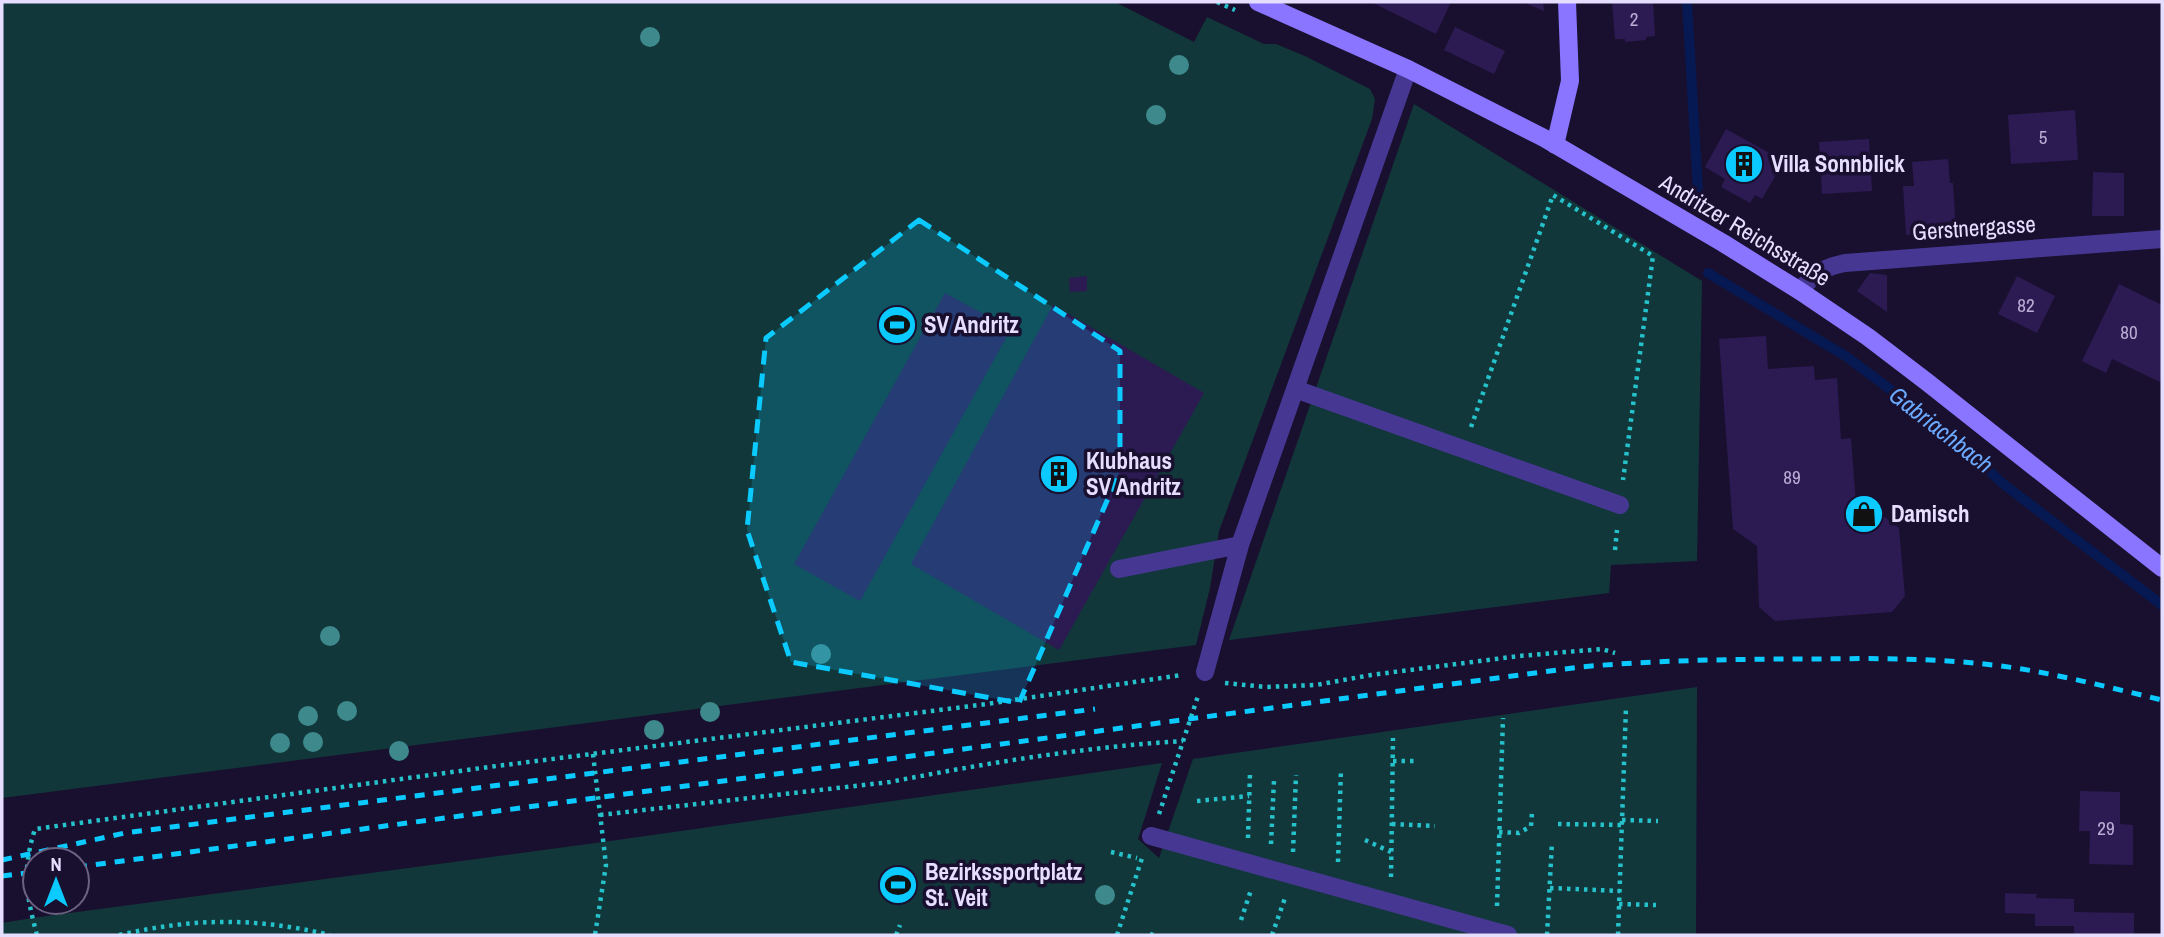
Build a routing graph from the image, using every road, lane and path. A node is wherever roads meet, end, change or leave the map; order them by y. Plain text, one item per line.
1 (1258, 2) edge
2 (1567, 2) edge
3 (1408, 69) junction
4 (1555, 145) junction
5 (2162, 239) edge
6 (1800, 291) junction
7 (1295, 389) junction
8 (1463, 449) junction
9 (1620, 505) junction
10 (1240, 545) junction
11 (1615, 550) dead end
12 (2162, 568) edge
13 (1119, 569) dead end
14 (1615, 653) dead end
15 (1205, 672) junction
16 (1626, 707) dead end
17 (1503, 718) dead end
18 (1393, 738) dead end
19 (1183, 741) junction
20 (593, 754) junction
21 (1393, 761) junction
22 (1418, 761) dead end
23 (1341, 769) dead end
24 (1250, 773) dead end
25 (1274, 780) dead end
26 (1249, 796) junction
27 (1197, 801) dead end
28 (1532, 813) dead end
29 (600, 815) junction
30 (1658, 821) dead end
31 (1622, 822) junction
32 (1392, 824) junction
33 (1558, 824) dead end
34 (1435, 826) dead end
35 (1499, 832) junction
36 (1152, 836) junction
37 (1365, 840) dead end
38 (1552, 842) dead end
39 (1111, 852) dead end
40 (1391, 852) junction
41 (1141, 859) junction
42 (1259, 866) junction
43 (1337, 888) junction
44 (1550, 888) junction
45 (1620, 891) junction
46 (1390, 903) junction
47 (1619, 904) junction
48 (1656, 905) dead end
49 (1241, 920) dead end
50 (900, 925) dead end
51 (1502, 934) edge
52 (37, 935) edge
53 (119, 935) edge
54 (330, 935) edge
55 (595, 935) edge
56 (896, 935) edge
57 (1117, 935) edge
58 (1547, 935) edge
59 (1618, 935) edge

1 - 3 street, Andritzer Reichsstraße
2 - 4 street
3 - 4 street, Andritzer Reichsstraße
3 - 7 street
4 - 6 street, Andritzer Reichsstraße
5 - 6 street, Gerstnergasse
6 - 12 street, Andritzer Reichsstraße
7 - 8 street
7 - 10 street
8 - 9 street
8 - 9 path
9 - 11 path
10 - 13 street
10 - 15 street
14 - 15 path
15 - 19 path
15 - 20 path
16 - 31 path
17 - 35 path
18 - 21 path
19 - 29 path
19 - 36 path
20 - 29 path
20 - 52 path
21 - 22 path
21 - 32 path
23 - 43 path
24 - 26 path
25 - 42 path
26 - 27 path
26 - 42 path
28 - 35 path
29 - 55 path
30 - 31 path
31 - 33 path
31 - 45 path
32 - 34 path
32 - 40 path
35 - 51 path
36 - 41 path
36 - 42 street
37 - 40 path
38 - 44 path
39 - 41 path
40 - 46 path
41 - 57 path
42 - 43 street
42 - 49 path
43 - 46 street
44 - 45 path
44 - 58 path
45 - 47 path
46 - 51 street
47 - 48 path
47 - 59 path
50 - 56 path
53 - 54 path

